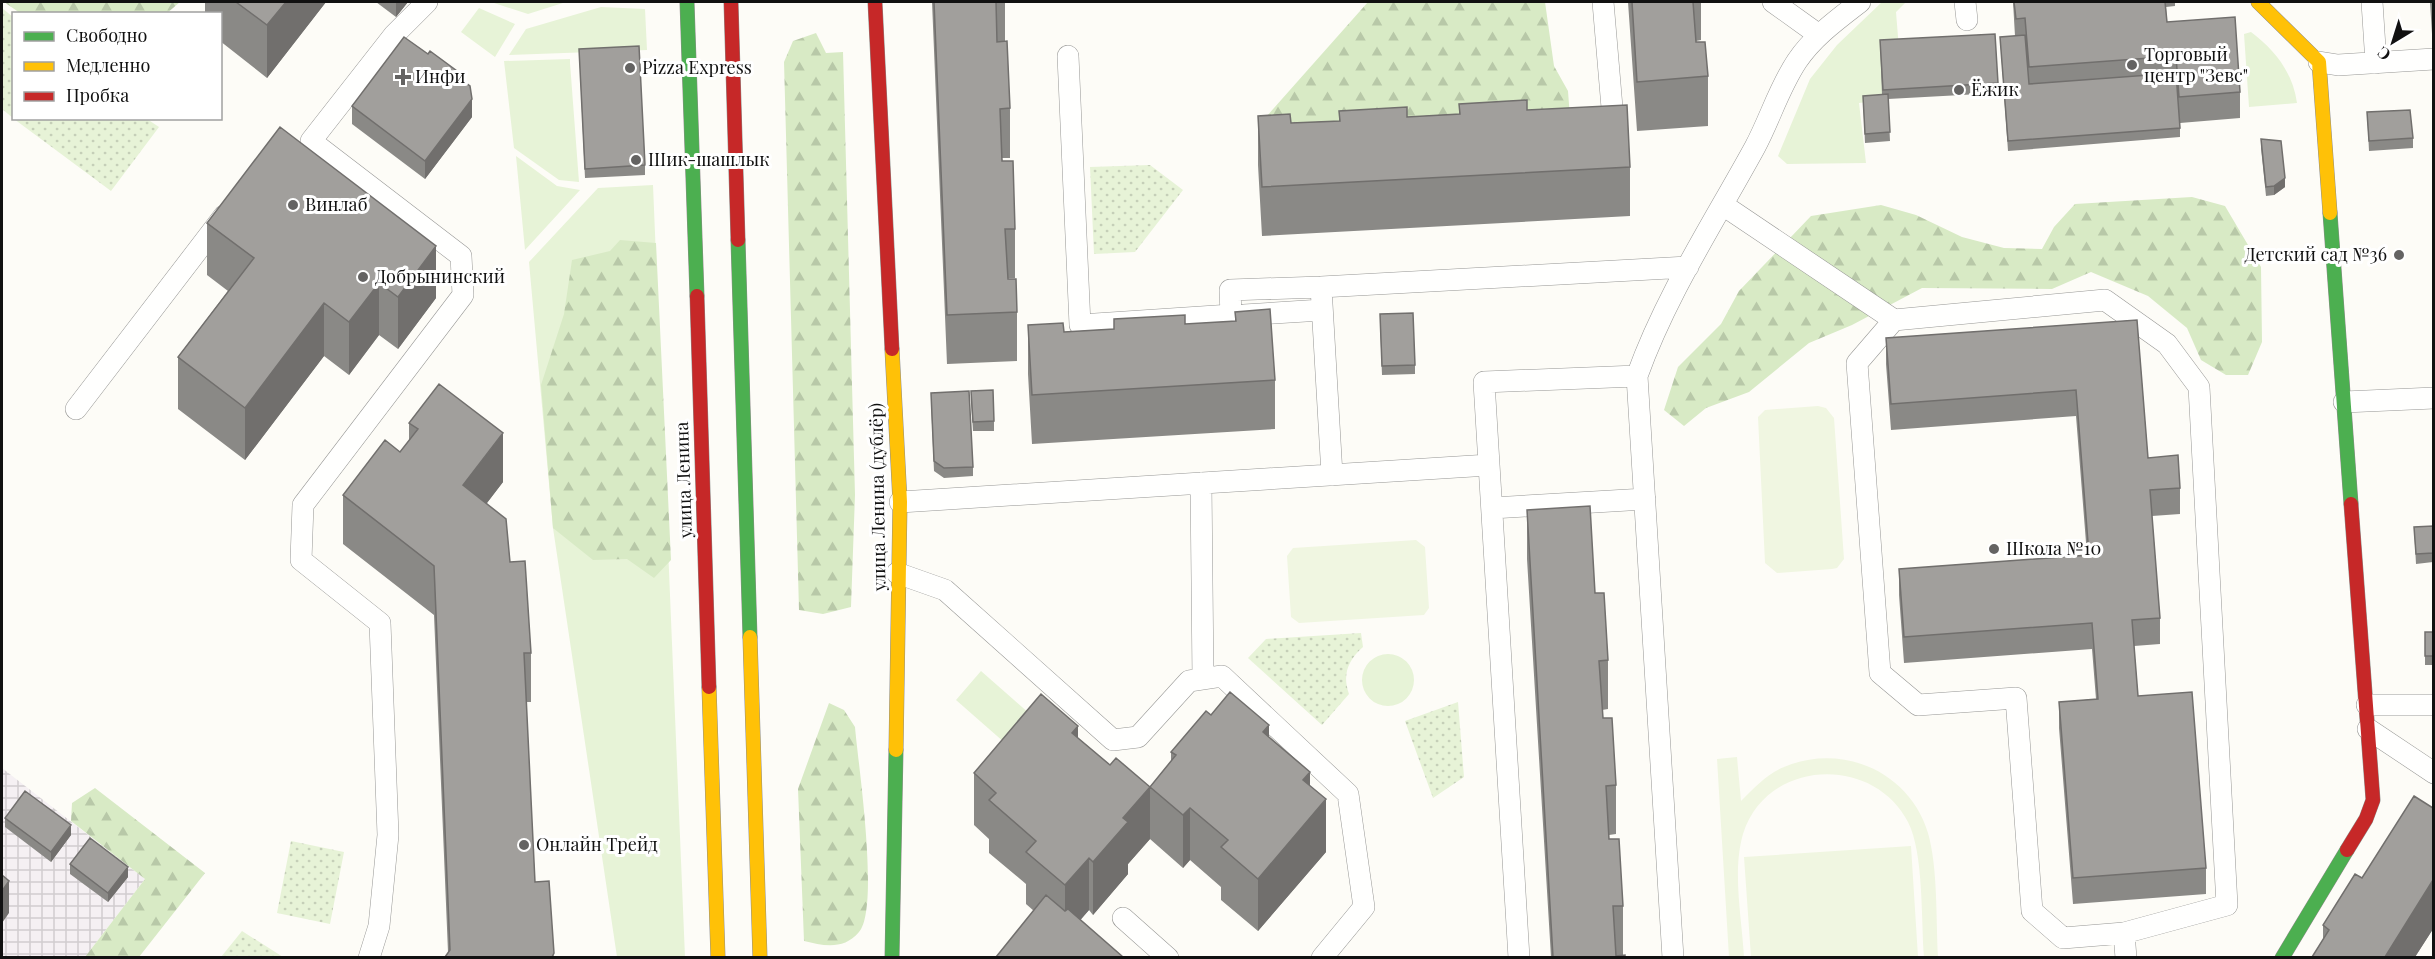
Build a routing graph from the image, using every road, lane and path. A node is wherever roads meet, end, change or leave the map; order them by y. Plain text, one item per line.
1 (426, 2) edge
2 (687, 2) edge
3 (731, 2) edge
4 (875, 2) edge
5 (1603, 2) edge
6 (1773, 2) edge
7 (1860, 2) edge
8 (2258, 2) edge
9 (2372, 2) edge
10 (1819, 35) junction
11 (1068, 57) dead end
12 (2433, 59) edge
13 (2319, 62) junction
14 (2376, 63) junction
15 (1614, 131) edge
16 (311, 141) junction
17 (292, 151) edge
18 (235, 203) edge
19 (1723, 205) junction
20 (1688, 267) junction
21 (1321, 286) junction
22 (1322, 310) junction
23 (1231, 315) junction
24 (1894, 320) junction
25 (1637, 375) junction
26 (2433, 398) edge
27 (2344, 402) junction
28 (76, 409) dead end
29 (1489, 465) junction
30 (1332, 475) junction
31 (1201, 483) junction
32 (1645, 499) junction
33 (900, 502) junction
34 (1492, 508) junction
35 (897, 573) junction
36 (1203, 678) junction
37 (2367, 705) junction
38 (2433, 705) edge
39 (2368, 729) junction
40 (2433, 773) edge
41 (1123, 918) dead end
42 (2124, 933) junction
43 (369, 957) edge
44 (718, 957) edge
45 (760, 957) edge
46 (892, 957) edge
47 (1168, 957) edge
48 (1322, 957) edge
49 (1519, 957) edge
50 (1673, 957) edge
51 (2126, 957) edge
52 (2282, 957) edge

1 - 16 lane
2 - 44 street, улица Ленина
3 - 45 street
4 - 33 street, улица Ленина (дублёр)
5 - 15 lane
6 - 10 lane
7 - 10 lane
8 - 13 street
9 - 14 lane
10 - 19 lane
11 - 23 lane
12 - 14 lane
13 - 14 lane
13 - 27 street
16 - 17 lane
16 - 43 lane
18 - 28 lane
19 - 20 lane
19 - 24 lane
20 - 21 lane
20 - 25 lane
21 - 22 lane
21 - 23 lane
22 - 23 lane
22 - 30 lane
24 - 42 lane
24 - 42 lane
25 - 29 lane
25 - 32 lane
26 - 27 lane
27 - 37 street
29 - 30 lane
29 - 34 lane
30 - 31 lane
31 - 33 lane
31 - 36 lane
32 - 34 lane
32 - 50 lane
33 - 35 street, улица Ленина (дублёр)
34 - 49 lane
35 - 36 lane
35 - 46 street, улица Ленина (дублёр)
36 - 48 lane
37 - 38 lane
37 - 39 street
39 - 40 lane
39 - 52 street
41 - 47 lane
42 - 51 lane

